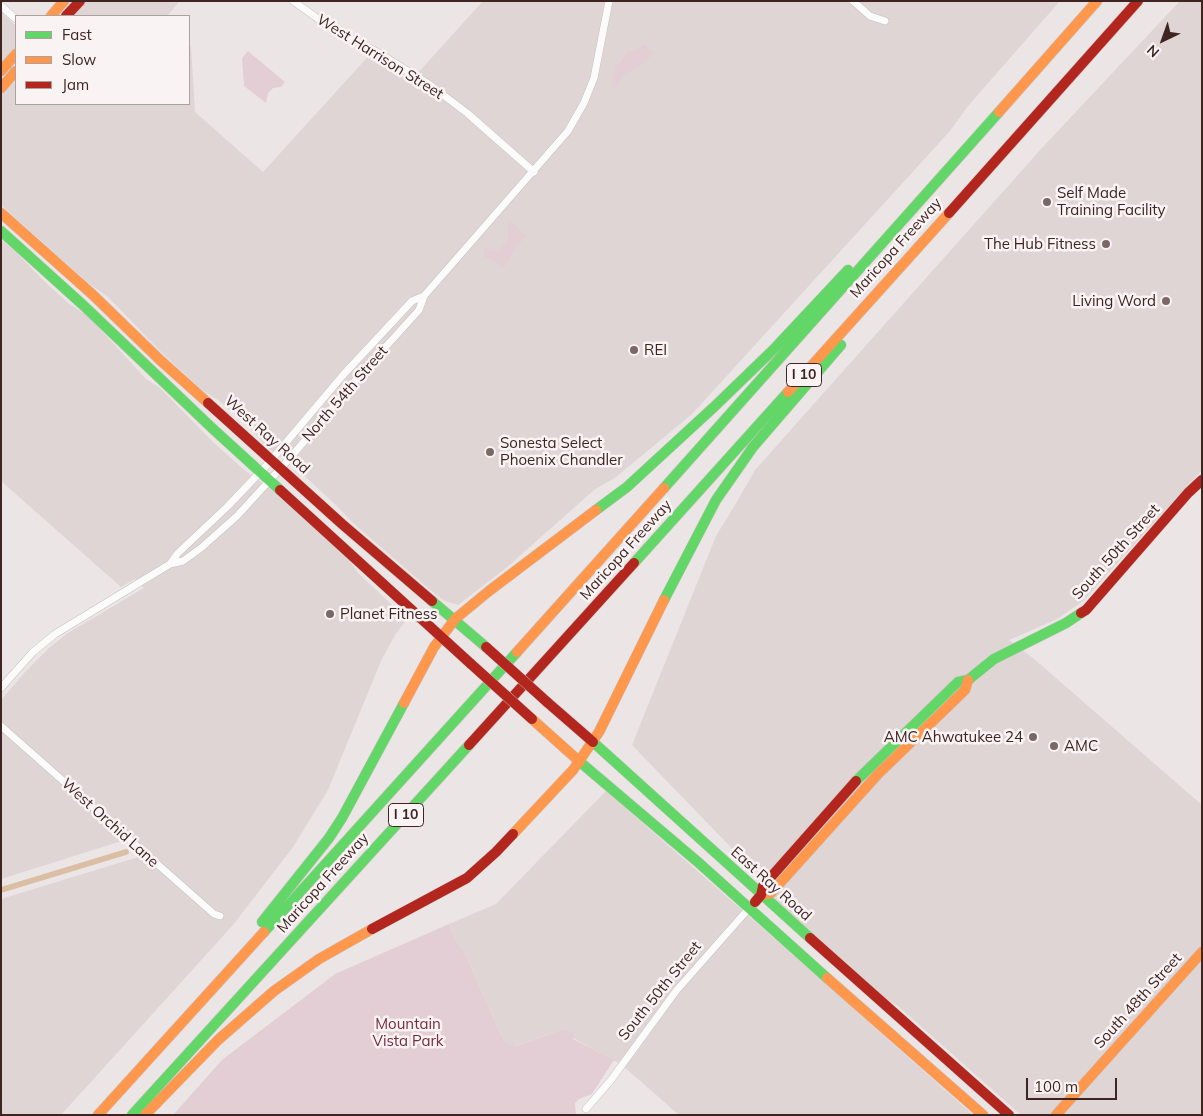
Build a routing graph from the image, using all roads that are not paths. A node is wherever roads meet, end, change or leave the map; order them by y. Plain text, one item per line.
1 (64, 1) edge
2 (80, 1) edge
3 (293, 1) edge
4 (609, 1) edge
5 (853, 1) edge
6 (1097, 1) edge
7 (1138, 1) edge
8 (1, 6) edge
9 (52, 15) edge
10 (67, 15) edge
11 (15, 18) edge
12 (884, 21) dead end
13 (15, 55) edge
14 (1, 71) edge
15 (15, 72) edge
16 (1, 88) edge
17 (534, 172) junction
18 (1, 213) edge
19 (906, 216) junction
20 (1, 231) edge
21 (928, 235) junction
22 (424, 296) junction
23 (272, 460) junction
24 (281, 468) junction
25 (261, 472) junction
26 (270, 480) junction
27 (1202, 480) edge
28 (170, 564) junction
29 (455, 619) junction
30 (441, 637) junction
31 (516, 674) joint
32 (1, 688) edge
33 (501, 691) joint
34 (1, 726) edge
35 (593, 742) junction
36 (580, 762) junction
37 (755, 902) junction
38 (220, 916) dead end
39 (1202, 952) edge
40 (180, 1024) junction
41 (586, 1108) dead end
42 (98, 1115) edge
43 (132, 1115) edge
44 (145, 1115) edge
45 (983, 1115) edge
46 (1008, 1115) edge
47 (1056, 1115) edge

1 - 9 main road
2 - 10 main road
3 - 17 street, West Harrison Street
4 - 17 street, North 54th Street
5 - 12 street
6 - 19 main road, Maricopa Freeway / I 10
7 - 21 main road, Maricopa Freeway / I 10
8 - 11 street
13 - 14 main road
15 - 16 main road
17 - 22 street, North 54th Street
18 - 23 main road, West Ray Road
19 - 29 main road
19 - 40 main road, Maricopa Freeway / I 10
20 - 25 main road, West Ray Road
21 - 35 main road
21 - 43 main road, Maricopa Freeway / I 10
22 - 23 street, North 54th Street
22 - 24 street, North 54th Street
23 - 24 main road, West Ray Road
23 - 25 street, North 54th Street
24 - 26 street, North 54th Street
24 - 29 main road, West Ray Road
25 - 26 main road, West Ray Road
25 - 28 street, North 54th Street
26 - 28 street, North 54th Street
26 - 30 main road, West Ray Road
27 - 37 main road, South 50th Street
28 - 32 street, North 54th Street
29 - 30 main road
29 - 31 main road, West Ray Road, bridge
30 - 33 main road, West Ray Road, bridge
30 - 40 main road
31 - 35 main road, East Ray Road, bridge
33 - 36 main road, East Ray Road, bridge
34 - 38 street, West Orchid Lane
35 - 36 main road
35 - 37 main road, East Ray Road
36 - 37 main road, East Ray Road
36 - 44 main road
37 - 41 street, South 50th Street
37 - 45 main road, East Ray Road
37 - 46 main road, East Ray Road
39 - 47 main road, South 48th Street
40 - 42 main road, Maricopa Freeway / I 10

